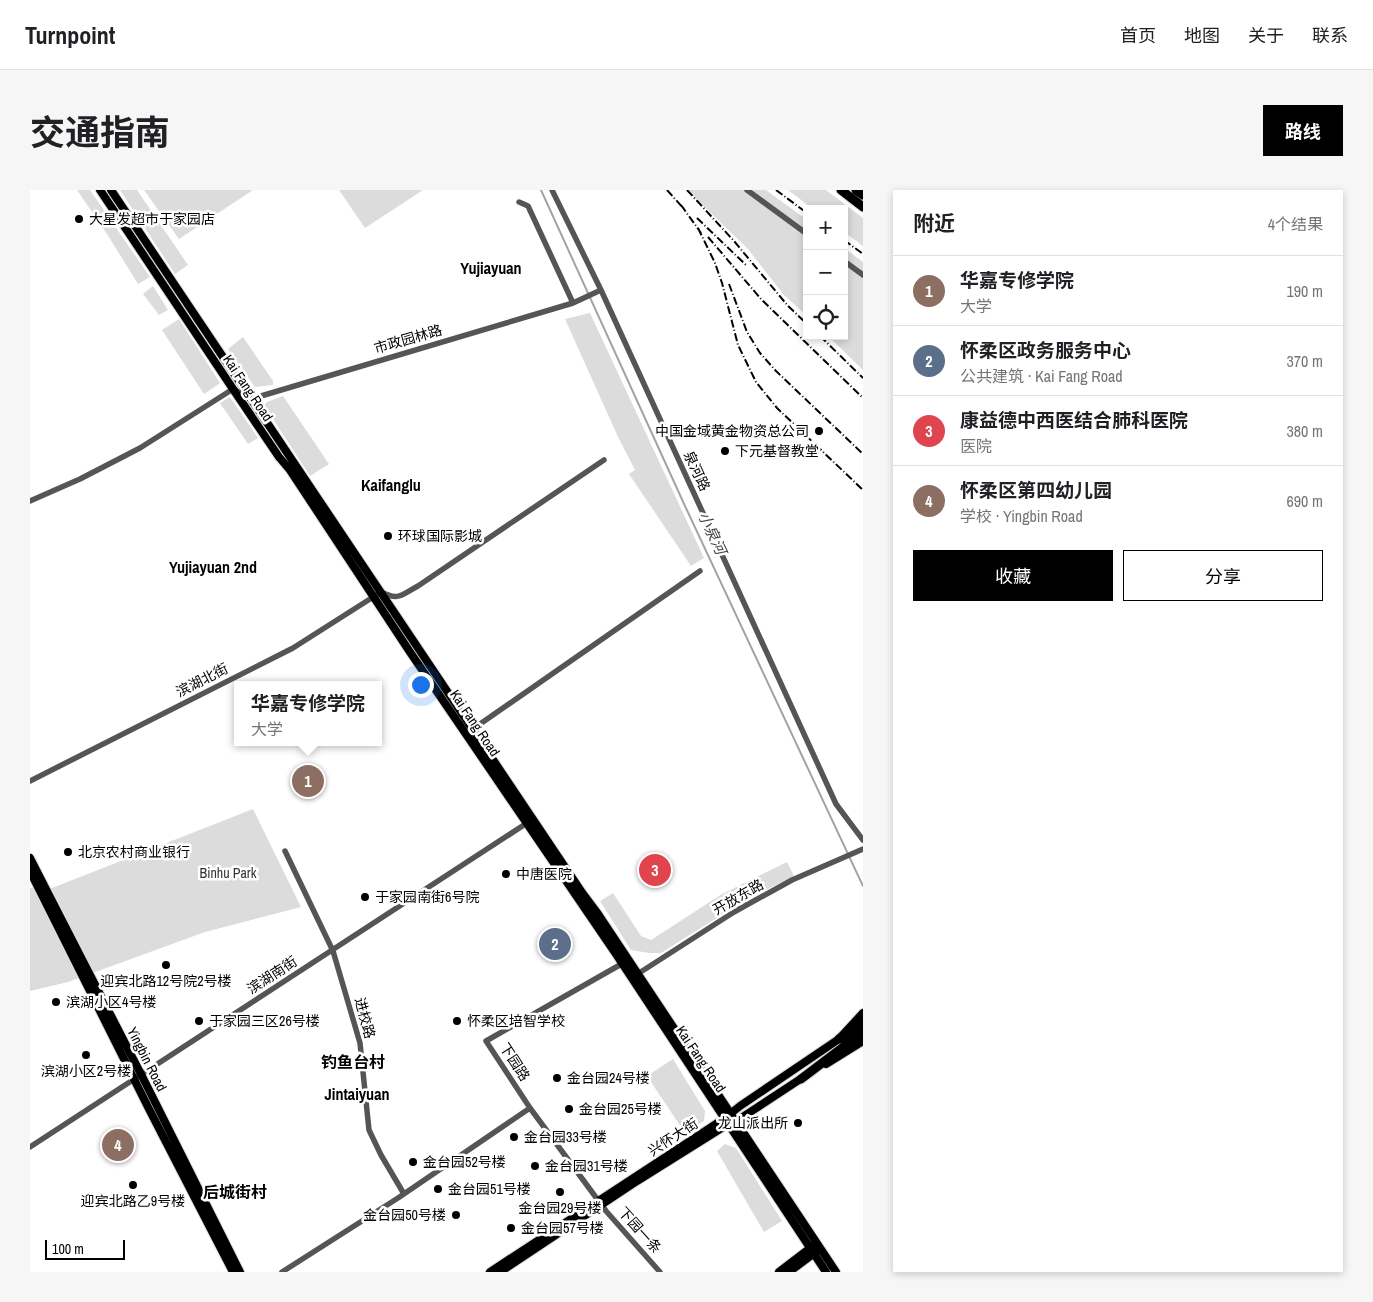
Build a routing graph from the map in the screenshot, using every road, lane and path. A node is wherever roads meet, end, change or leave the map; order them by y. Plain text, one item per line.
1 (100, 190) edge
2 (110, 190) edge
3 (552, 190) edge
4 (747, 190) edge
5 (841, 190) edge
6 (856, 190) edge
7 (863, 195) edge
8 (519, 202) dead end
9 (863, 207) edge
10 (803, 231) edge
11 (848, 264) edge
12 (863, 275) edge
13 (598, 292) junction
14 (574, 303) junction
15 (233, 389) junction
16 (249, 398) junction
17 (604, 460) dead end
18 (30, 501) edge
19 (700, 571) dead end
20 (377, 594) junction
21 (470, 731) junction
22 (30, 781) edge
23 (527, 823) junction
24 (863, 840) edge
25 (862, 850) edge
26 (284, 851) dead end
27 (30, 858) edge
28 (30, 870) edge
29 (333, 951) junction
30 (626, 962) junction
31 (635, 976) junction
32 (863, 1014) edge
33 (863, 1022) edge
34 (863, 1032) edge
35 (839, 1038) junction
36 (863, 1041) edge
37 (138, 1077) junction
38 (801, 1079) junction
39 (530, 1108) junction
40 (729, 1120) junction
41 (30, 1147) edge
42 (404, 1194) junction
43 (600, 1202) junction
44 (815, 1248) junction
45 (233, 1272) edge
46 (240, 1272) edge
47 (282, 1272) edge
48 (490, 1272) edge
49 (500, 1272) edge
50 (660, 1272) edge
51 (779, 1272) edge
52 (790, 1272) edge
53 (826, 1272) edge
54 (836, 1272) edge

1 - 15 main road, Kai Fang Road
2 - 16 main road, Kai Fang Road
3 - 13 street, 泉河路
4 - 10 street
5 - 9 highway
6 - 7 highway
8 - 14 street
11 - 12 street
13 - 14 street, 市政园林路
13 - 24 street, 泉河路
14 - 16 street, 市政园林路
15 - 16 street
15 - 18 street
15 - 20 main road, Kai Fang Road
16 - 20 main road, Kai Fang Road
17 - 20 street
19 - 21 street
20 - 21 main road, Kai Fang Road
20 - 22 street, 滨湖北街
21 - 23 main road, Kai Fang Road
21 - 30 main road, Kai Fang Road
23 - 29 street, 滨湖南街
23 - 30 main road, Kai Fang Road
25 - 31 street, 开放东路
26 - 29 street, 进校路
27 - 37 main road, Yingbin Road
28 - 37 main road, Yingbin Road
29 - 37 street, 滨湖南街
29 - 42 street, 进校路
30 - 31 main road, Kai Fang Road
30 - 39 street, 下园路
31 - 40 main road, Kai Fang Road
32 - 35 main road, 兴怀大街
33 - 35 highway
34 - 38 highway
35 - 40 main road, 兴怀大街
36 - 38 main road, 兴怀大街
37 - 41 street, 滨湖南街
37 - 45 main road, Yingbin Road
37 - 46 main road, Yingbin Road
38 - 40 main road, 兴怀大街
39 - 42 street
39 - 43 street, 下园路
40 - 43 main road, 兴怀大街
40 - 44 main road, Kai Fang Road
42 - 47 street
43 - 48 main road, 兴怀大街
43 - 49 main road, 兴怀大街
43 - 50 street, 下园一条
44 - 51 main road
44 - 52 main road
44 - 53 main road, Kai Fang Road
44 - 54 main road, Kai Fang Road

